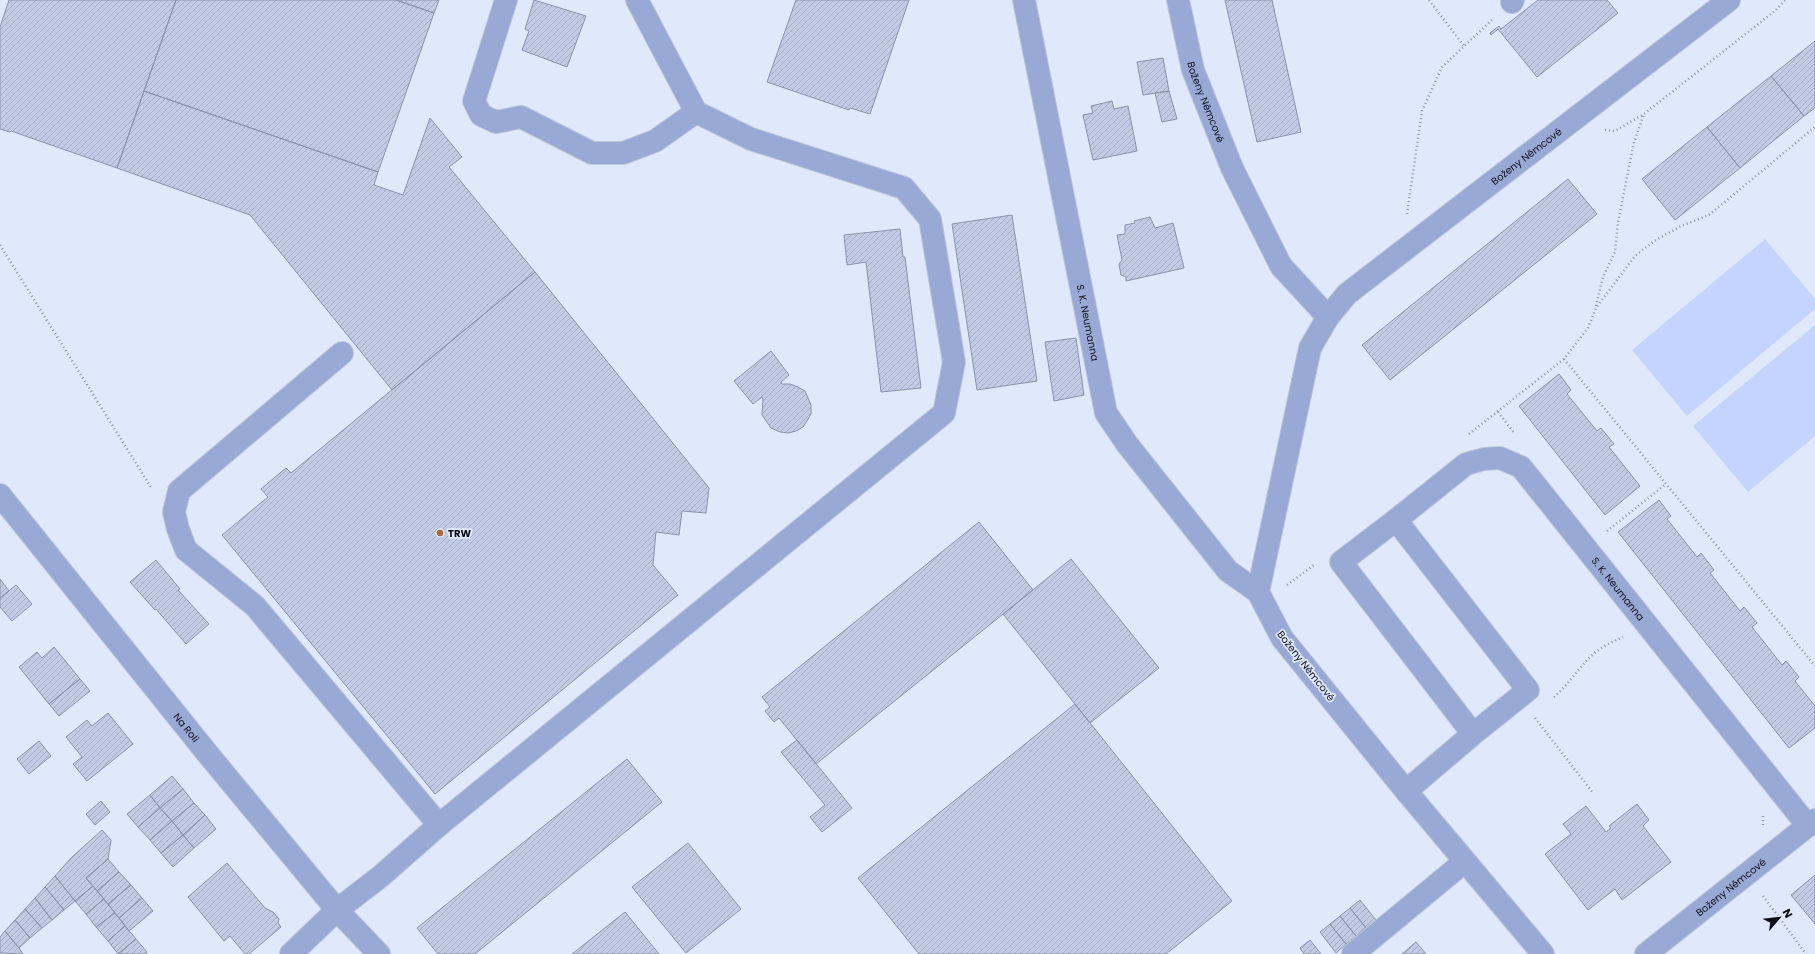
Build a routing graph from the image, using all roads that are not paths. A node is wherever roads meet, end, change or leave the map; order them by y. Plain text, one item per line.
1 (506, 0) edge
2 (637, 0) edge
3 (1024, 0) edge
4 (1178, 0) edge
5 (1729, 0) edge
6 (696, 112) junction
7 (1328, 317) junction
8 (342, 353) dead end
9 (0, 495) edge
10 (1396, 520) junction
11 (1258, 592) junction
12 (1472, 734) junction
13 (1406, 791) junction
14 (1812, 823) edge
15 (439, 825) junction
16 (1464, 862) junction
17 (337, 910) junction
18 (291, 954) edge
19 (379, 954) edge
20 (1353, 954) edge
21 (1543, 954) edge
22 (1646, 954) edge

1 - 6 street
2 - 6 street
3 - 11 street, S. K. Neumanna
4 - 7 street, Boženy Němcové
5 - 7 street, Boženy Němcové
6 - 15 street
7 - 11 street, Boženy Němcové
8 - 15 street
9 - 17 street, Na Roli
10 - 12 street, S. K. Neumanna
10 - 12 street
10 - 14 street, S. K. Neumanna
11 - 13 street, Boženy Němcové
12 - 13 street
13 - 16 street, Boženy Němcové
14 - 22 street, Boženy Němcové
15 - 17 street
16 - 20 street
16 - 21 street, Boženy Němcové
17 - 18 street
17 - 19 street, Na Roli

